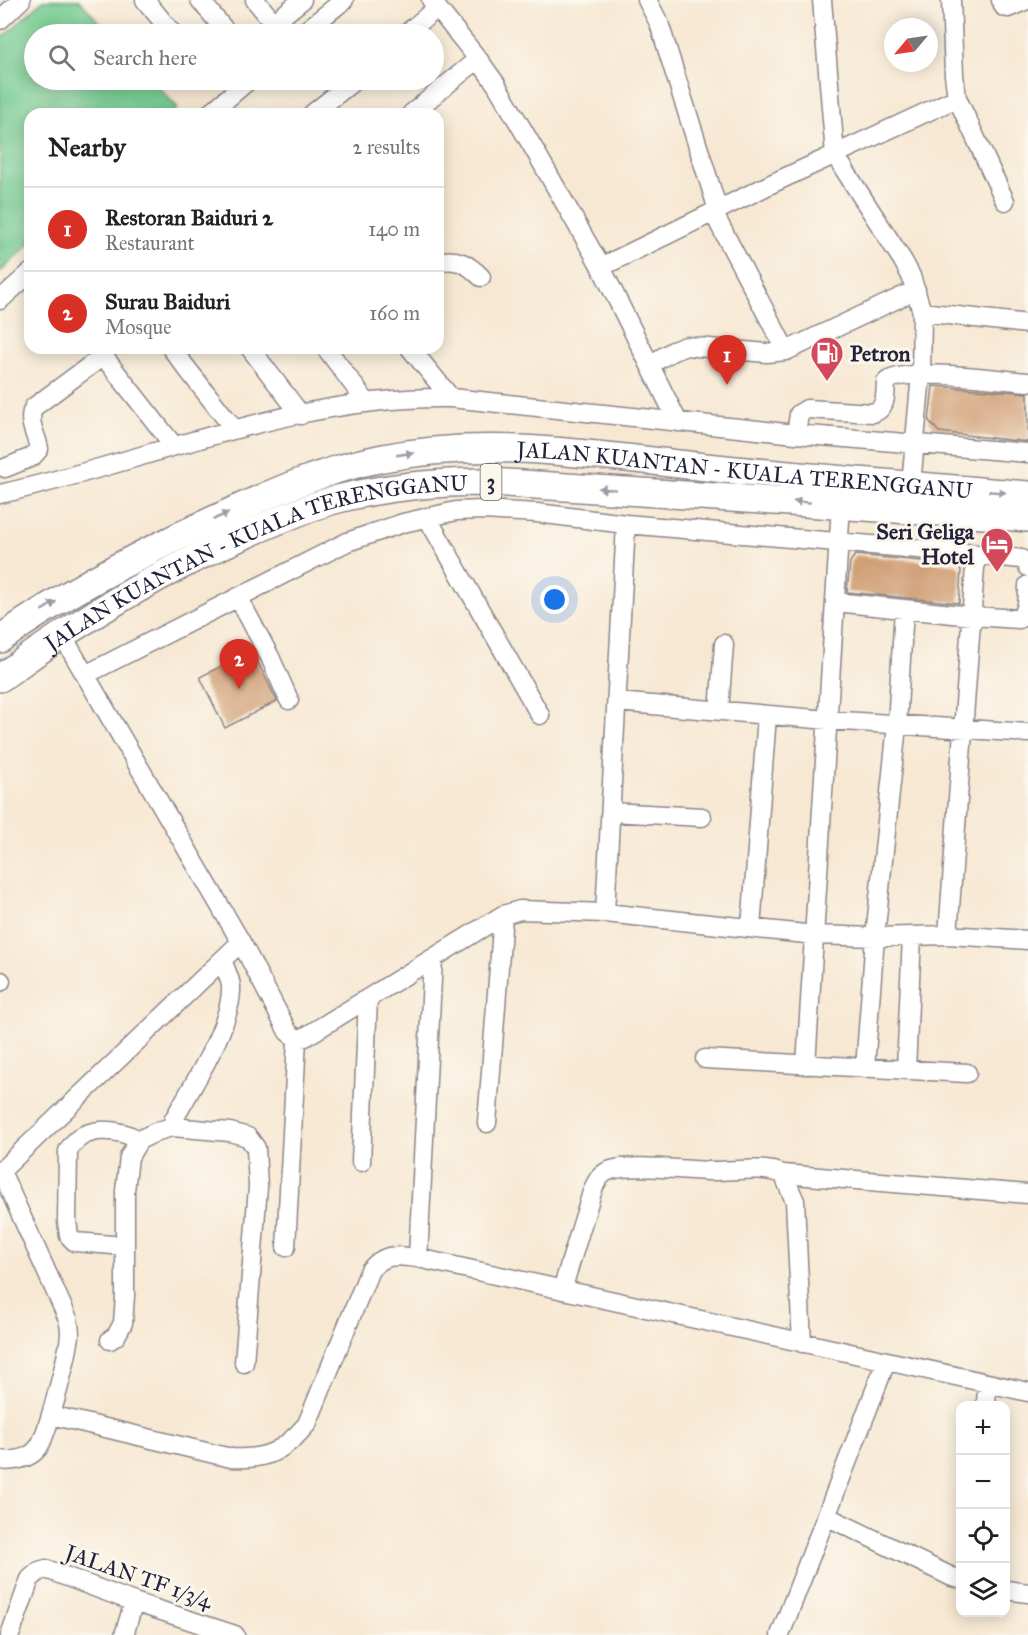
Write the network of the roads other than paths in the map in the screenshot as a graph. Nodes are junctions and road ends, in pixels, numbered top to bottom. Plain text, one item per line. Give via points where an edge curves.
1 (21, 0) edge
2 (145, 0) edge
3 (200, 0) edge
4 (255, 0) edge
5 (302, 0) edge
6 (344, 0) edge
7 (647, 0) edge
8 (822, 0) edge
9 (951, 0) edge
10 (1001, 0) edge
11 (1027, 0) edge
12 (434, 4) edge
13 (0, 20) edge
14 (165, 24) edge
15 (220, 24) edge
16 (268, 24) edge
17 (279, 24) edge
18 (314, 24) edge
19 (415, 24) edge
20 (478, 59) junction
21 (444, 87) edge
22 (238, 90) edge
23 (345, 90) edge
24 (440, 90) edge
25 (957, 98) junction
26 (218, 108) edge
27 (327, 108) edge
28 (418, 108) edge
29 (835, 155) junction
30 (1005, 201) dead end
31 (716, 211) junction
32 (444, 261) edge
33 (601, 267) junction
34 (481, 277) dead end
35 (24, 278) edge
36 (916, 290) junction
37 (0, 300) edge
38 (922, 312) junction
39 (1028, 324) edge
40 (786, 351) junction
41 (98, 354) edge
42 (102, 354) edge
43 (176, 354) edge
44 (255, 354) edge
45 (330, 354) edge
46 (415, 354) edge
47 (651, 364) junction
48 (921, 374) junction
49 (1028, 382) edge
50 (451, 398) junction
51 (367, 403) junction
52 (301, 415) junction
53 (678, 422) junction
54 (234, 429) junction
55 (796, 434) junction
56 (914, 445) junction
57 (174, 446) junction
58 (1028, 453) edge
59 (3, 466) edge
60 (25, 488) junction
61 (0, 494) edge
62 (1028, 495) edge
63 (909, 498) junction
64 (841, 505) junction
65 (427, 517) junction
66 (1028, 518) edge
67 (626, 524) junction
68 (839, 544) junction
69 (976, 555) junction
70 (1028, 565) edge
71 (1028, 585) edge
72 (238, 597) junction
73 (835, 602) junction
74 (904, 609) junction
75 (972, 616) junction
76 (62, 635) junction
77 (0, 639) edge
78 (724, 644) dead end
79 (85, 675) junction
80 (0, 678) edge
81 (289, 700) dead end
82 (616, 702) junction
83 (719, 711) junction
84 (540, 715) dead end
85 (767, 715) junction
86 (828, 720) junction
87 (897, 724) junction
88 (963, 728) junction
89 (1028, 733) edge
90 (611, 812) junction
91 (702, 817) dead end
92 (605, 913) junction
93 (503, 915) junction
94 (751, 928) junction
95 (815, 935) junction
96 (948, 935) junction
97 (912, 936) junction
98 (874, 937) junction
99 (1028, 940) edge
100 (241, 942) junction
101 (433, 959) junction
102 (222, 960) junction
103 (368, 998) junction
104 (297, 1040) junction
105 (705, 1059) dead end
106 (806, 1065) junction
107 (865, 1068) junction
108 (906, 1070) junction
109 (967, 1073) dead end
110 (487, 1124) dead end
111 (171, 1127) junction
112 (139, 1140) junction
113 (361, 1162) dead end
114 (1, 1170) edge
115 (783, 1174) junction
116 (1028, 1194) edge
117 (125, 1246) junction
118 (286, 1247) dead end
119 (418, 1258) junction
120 (562, 1290) junction
121 (110, 1340) dead end
122 (802, 1343) junction
123 (886, 1362) junction
124 (244, 1363) dead end
125 (987, 1384) junction
126 (1028, 1392) edge
127 (986, 1401) edge
128 (51, 1415) junction
129 (0, 1460) edge
130 (826, 1516) junction
131 (956, 1578) edge
132 (1010, 1591) edge
133 (1028, 1593) edge
134 (134, 1602) junction
135 (10, 1635) edge
136 (124, 1635) edge
137 (235, 1635) edge
138 (780, 1635) edge

1 - 13 street
2 - 14 street
3 - 15 street
4 - 16 street
5 - 17 street
6 - 18 street
7 - 31 street via 659,23
8 - 29 street
9 - 25 street
10 - 11 street via 1008,8
12 - 19 street
12 - 20 street
20 - 21 street
20 - 33 street
22 - 26 street
23 - 27 street
24 - 28 street
25 - 29 street
25 - 30 street
29 - 31 street
29 - 36 street via 903,261
31 - 33 street
31 - 40 street
32 - 34 street via 463,262
33 - 47 street
35 - 37 street
36 - 38 street
36 - 40 street
38 - 39 street
38 - 48 street
40 - 47 street via 686,346
41 - 59 street via 34,407 31,420 39,449 32,457
42 - 57 street
43 - 54 street
44 - 52 street
45 - 51 street
46 - 50 street
47 - 53 street
48 - 49 street
48 - 55 street via 888,380 884,403 873,413 801,411
48 - 56 street
50 - 51 street
50 - 53 street
51 - 52 street
52 - 54 street
53 - 55 street
54 - 57 street
55 - 56 street
56 - 58 street
56 - 63 street
57 - 60 street
59 - 60 street
60 - 61 street
63 -> 62 highway, JALAN KUANTAN - KUALA TERENGGANU / 3
63 - 64 highway, JALAN KUANTAN - KUALA TERENGGANU / 3
63 - 66 highway, JALAN KUANTAN - KUALA TERENGGANU / 3
77 -> 63 highway, JALAN KUANTAN - KUALA TERENGGANU / 3 via 69,594 160,544 270,493 384,457 459,448 498,448
64 - 68 street
64 -> 76 highway, JALAN KUANTAN - KUALA TERENGGANU / 3 via 492,482 425,484 361,493 315,505 244,535 114,603
65 - 67 street via 483,510
65 - 72 street via 347,542
65 - 84 street
67 - 68 street
67 - 82 street
68 - 69 street
68 - 73 street
69 - 70 street via 1021,559
69 - 75 street
71 - 75 street via 1027,610 1019,620
72 - 79 street
72 - 81 street
73 - 74 street
73 - 86 street
74 - 75 street
74 - 87 street
75 - 88 street
76 - 79 street
76 - 80 highway, JALAN KUANTAN - KUALA TERENGGANU / 3
78 - 83 street
79 - 100 street
82 - 83 street
82 - 90 street
83 - 85 street
85 - 86 street
85 - 94 street
86 - 87 street
86 - 95 street
87 - 88 street
87 - 98 street
88 - 89 street
88 - 96 street
90 - 91 street
90 - 92 street
92 - 93 street via 520,910
92 - 94 street
93 - 101 street
93 - 110 street
94 - 95 street
95 - 98 street
95 - 106 street
96 - 97 street
96 - 99 street
97 - 98 street
97 - 108 street
98 - 107 street
100 - 102 street
100 - 104 street via 288,1032
101 - 103 street
101 - 119 street
102 - 111 street via 231,984 229,1004 212,1051
102 - 114 street
103 - 104 street
103 - 113 street
104 - 118 street
105 - 106 street
106 - 107 street
107 - 108 street
108 - 109 street
111 - 112 street
111 - 124 street via 230,1132 248,1137 256,1148 258,1187
112 - 117 street via 129,1157
112 - 117 street via 126,1132 93,1131 74,1141 68,1151 69,1236 75,1242
114 - 128 street via 69,1319 70,1334
115 - 116 street
115 - 120 street via 771,1170 609,1170 598,1178 593,1189
115 - 122 street via 795,1202
117 - 121 street via 123,1323
119 - 120 street
119 - 128 street via 385,1257 370,1270 308,1424 281,1449 265,1456 231,1458
120 - 122 street
122 - 123 street
123 - 125 street
123 - 130 street
125 - 126 street
125 - 127 street
128 - 129 street via 38,1448 26,1457
130 - 131 street
130 - 138 street
132 - 133 street
134 - 135 street, JALAN TF 1/3/4 via 46,1569 39,1570 30,1579
134 - 136 street
134 - 137 street, JALAN TF 1/3/4

